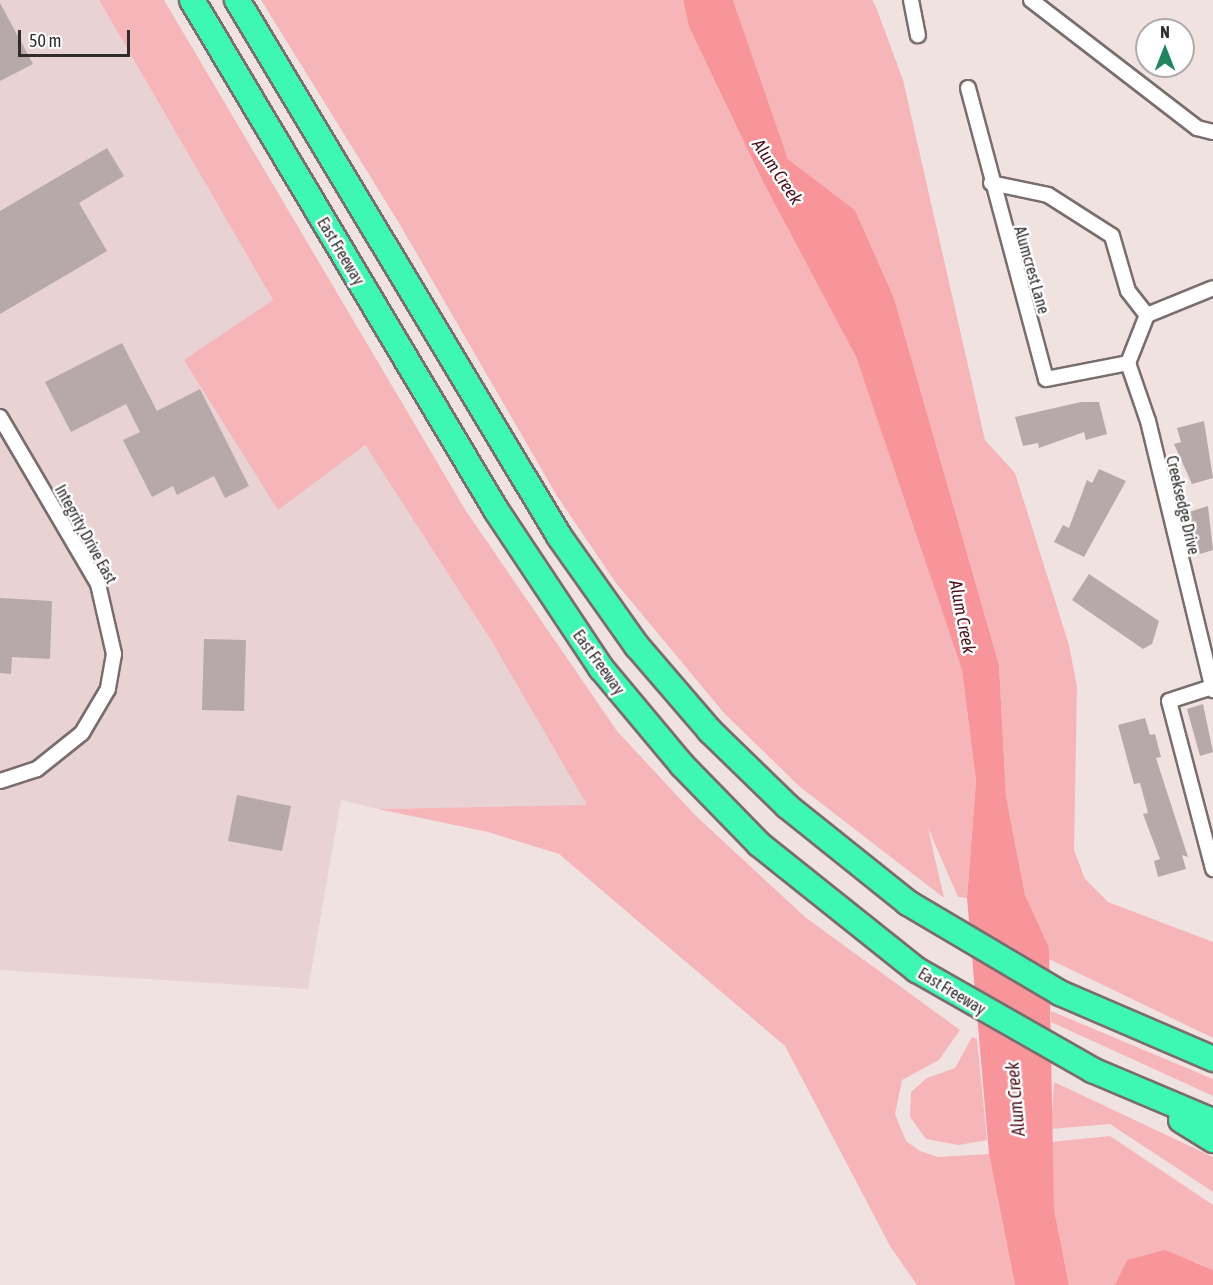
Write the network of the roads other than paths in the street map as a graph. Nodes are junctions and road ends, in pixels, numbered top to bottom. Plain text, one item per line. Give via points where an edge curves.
1 (192, 0) edge
2 (237, 0) edge
3 (911, 0) edge
4 (1031, 0) edge
5 (918, 35) dead end
6 (968, 88) dead end
7 (1213, 132) edge
8 (991, 183) junction
9 (1213, 288) edge
10 (1147, 315) junction
11 (1128, 363) junction
12 (0, 417) edge
13 (1213, 688) edge
14 (0, 781) edge
15 (1213, 869) edge
16 (1213, 1059) edge
17 (1123, 1084) junction
18 (1213, 1121) edge
19 (1213, 1140) edge

1 - 17 highway, East Freeway via 496,510 601,668 759,844 917,970
2 - 16 highway via 497,437 637,646 779,799 908,903 1008,964 1114,1019
3 - 5 street
4 - 7 street via 1197,128
6 - 8 street, Alumcrest Lane
8 - 10 street via 1048,195 1112,236 1128,291
8 - 11 street, Alumcrest Lane via 1046,379
9 - 10 street
10 - 11 street
11 - 13 street, Creeksedge Drive via 1148,421
12 - 14 street, Integrity Drive East via 105,605 114,654 98,711 52,760
13 - 15 street via 1169,701
17 - 18 highway, East Freeway
17 - 19 highway

